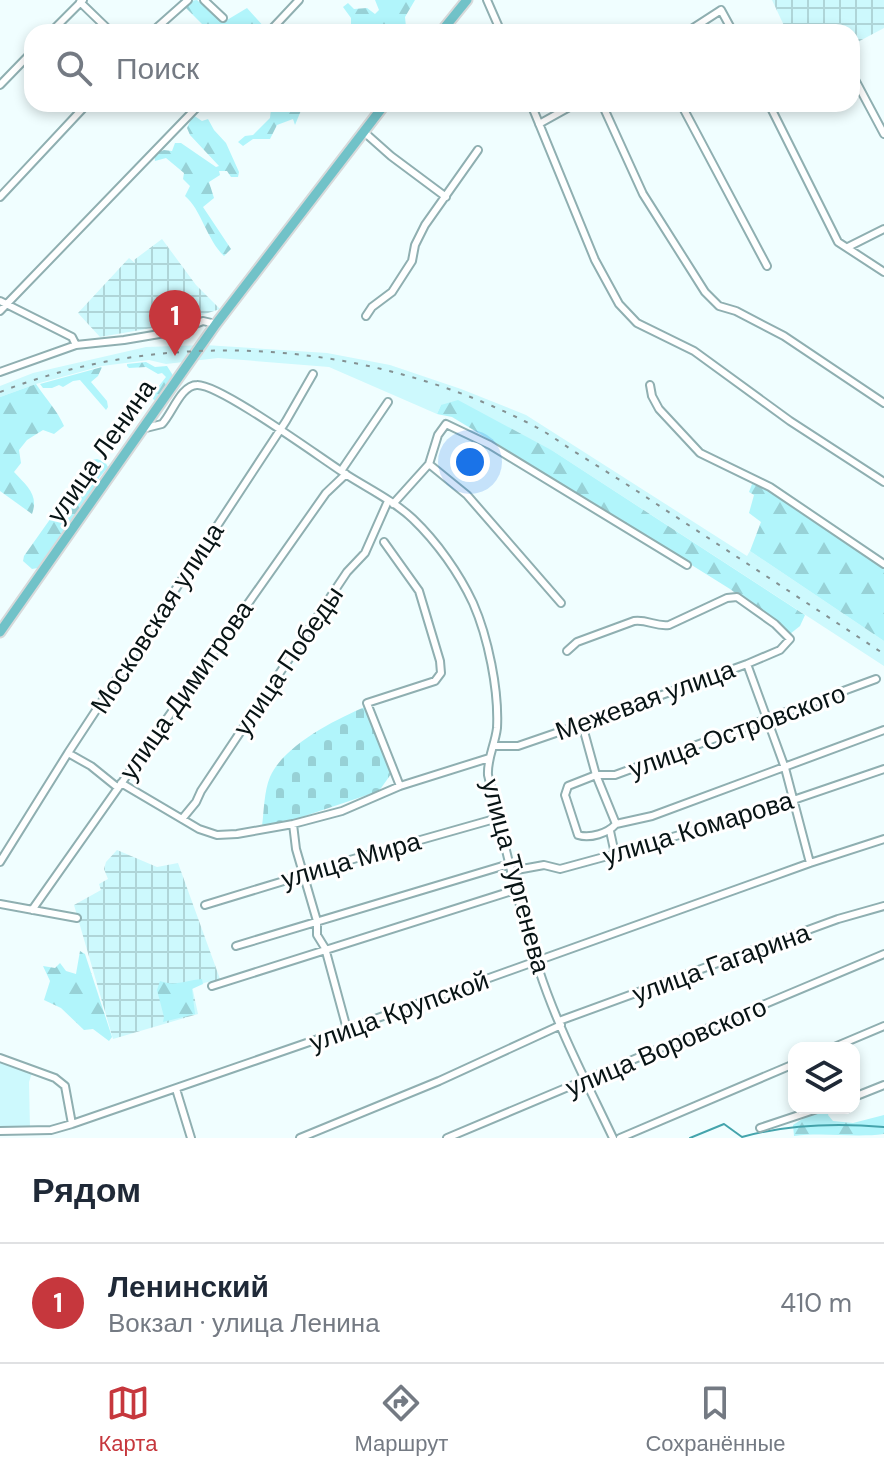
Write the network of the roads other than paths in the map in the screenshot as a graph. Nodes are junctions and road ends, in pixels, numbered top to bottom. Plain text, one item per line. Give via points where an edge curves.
1 (188, 0) edge
2 (204, 0) edge
3 (299, 0) edge
4 (467, 0) edge
5 (487, 0) edge
6 (722, 0) edge
7 (82, 1) edge
8 (721, 10) junction
9 (223, 18) dead end
10 (59, 24) edge
11 (104, 24) edge
12 (161, 24) edge
13 (276, 24) edge
14 (448, 24) edge
15 (498, 24) edge
16 (699, 24) edge
17 (729, 24) edge
18 (24, 60) edge
19 (0, 85) edge
20 (860, 89) edge
21 (80, 112) edge
22 (189, 112) edge
23 (379, 112) edge
24 (534, 112) edge
25 (561, 112) edge
26 (606, 112) edge
27 (685, 112) edge
28 (773, 112) edge
29 (539, 124) junction
30 (364, 132) junction
31 (884, 134) edge
32 (478, 150) dead end
33 (0, 197) edge
34 (446, 197) junction
35 (884, 229) edge
36 (848, 247) junction
37 (767, 266) dead end
38 (884, 272) edge
39 (0, 301) edge
40 (8, 305) junction
41 (0, 311) edge
42 (366, 316) dead end
43 (216, 324) junction
44 (76, 345) junction
45 (0, 372) edge
46 (313, 374) dead end
47 (650, 385) dead end
48 (388, 402) dead end
49 (884, 403) edge
50 (146, 428) junction
51 (279, 428) junction
52 (429, 464) junction
53 (344, 473) junction
54 (884, 482) edge
55 (390, 503) junction
56 (384, 542) dead end
57 (884, 564) edge
58 (687, 565) dead end
59 (561, 603) dead end
60 (0, 632) edge
61 (567, 651) dead end
62 (747, 664) junction
63 (876, 679) dead end
64 (767, 721) junction
65 (582, 724) junction
66 (884, 730) edge
67 (494, 746) junction
68 (68, 753) junction
69 (489, 758) junction
70 (785, 768) junction
71 (884, 769) edge
72 (596, 775) junction
73 (119, 785) junction
74 (400, 786) junction
75 (793, 800) junction
76 (498, 818) junction
77 (182, 819) junction
78 (293, 824) junction
79 (616, 824) junction
80 (610, 831) junction
81 (884, 839) edge
82 (615, 854) junction
83 (0, 862) edge
84 (810, 863) junction
85 (510, 868) junction
86 (304, 873) junction
87 (515, 890) junction
88 (0, 904) edge
89 (205, 905) dead end
90 (884, 906) edge
91 (32, 910) junction
92 (77, 918) dead end
93 (317, 921) junction
94 (236, 946) dead end
95 (325, 948) junction
96 (884, 954) edge
97 (536, 961) junction
98 (212, 986) dead end
99 (560, 1023) junction
100 (884, 1026) edge
101 (347, 1029) junction
102 (846, 1042) edge
103 (0, 1058) edge
104 (788, 1067) edge
105 (586, 1081) junction
106 (884, 1085) edge
107 (176, 1089) junction
108 (860, 1095) edge
109 (802, 1114) edge
110 (72, 1124) junction
111 (760, 1128) dead end
112 (0, 1131) edge
113 (191, 1138) edge
114 (300, 1138) edge
115 (447, 1138) edge
116 (613, 1138) edge
117 (620, 1138) edge

1 - 12 street
2 - 9 street
3 - 13 street
4 - 14 main road
5 - 15 street
6 - 8 street
7 - 10 street
7 - 11 street
8 - 16 street
8 - 17 street
18 - 19 street
20 - 31 street
21 - 33 street
22 - 40 street
23 - 30 main road, улица Ленина
24 - 29 street
25 - 29 street
26 - 49 street via 643,194 705,292 719,306 784,336
27 - 37 street
28 - 36 street via 838,242
29 - 54 street via 595,260 619,304 637,323 694,351
30 - 34 street
30 - 43 main road, улица Ленина
32 - 34 street
34 - 42 street via 425,225 412,261 392,292
35 - 36 street
36 - 38 street
39 - 40 street
40 - 41 street
40 - 44 street via 72,337
43 - 44 street via 203,321 177,331
43 - 50 main road, улица Ленина
44 - 45 street
46 - 51 street, Московская улица
47 - 57 street via 659,409 700,453 770,487
48 - 53 street, улица Димитрова
50 - 51 street, улица Тургенева via 162,424 195,384
50 - 60 main road, улица Ленина
51 - 53 street, улица Тургенева
51 - 68 street, Московская улица
52 - 55 street, улица Победы
52 - 58 street via 446,424
52 - 59 street via 467,495
53 - 55 street, улица Тургенева
53 - 73 street, улица Димитрова
55 - 67 street, улица Тургенева via 428,535 473,603 493,680
55 - 77 street, улица Победы via 365,553 347,572
56 - 74 street via 419,591 441,673 435,681 367,703
61 - 62 street, Межевая улица via 577,642 634,621 669,625 737,597 790,639 780,650
62 - 64 street
62 - 65 street, Межевая улица
63 - 64 street, улица Островского
64 - 70 street
64 - 72 street, улица Островского via 615,775
65 - 67 street, Межевая улица via 518,746
65 - 72 street
66 - 70 street
67 - 69 street, улица Тургенева
68 - 73 street
68 - 83 street, Московская улица
69 - 74 street
69 - 76 street, улица Тургенева
70 - 75 street
70 - 79 street
71 - 75 street, улица Комарова
72 - 79 street
72 - 80 street via 572,784 565,795 578,835
73 - 77 street
73 - 91 street, улица Димитрова
74 - 78 street via 342,811
75 - 82 street, улица Комарова
75 - 84 street
76 - 85 street, улица Тургенева
76 - 86 street, улица Мира
77 - 78 street via 217,835
78 - 86 street
79 - 80 street
80 - 82 street
81 - 84 street, улица Крупской
82 - 85 street, улица Комарова via 560,869
84 - 97 street, улица Крупской
85 - 87 street, улица Тургенева
85 - 93 street, улица Комарова
86 - 89 street, улица Мира
86 - 93 street
87 - 95 street
87 - 97 street, улица Тургенева
88 - 91 street
90 - 99 street, улица Гагарина
91 - 92 street
93 - 94 street, улица Комарова
93 - 95 street
95 - 98 street
95 - 101 street
96 - 105 street, улица Воровского
97 - 99 street, улица Тургенева
97 - 101 street, улица Крупской
99 - 105 street, улица Тургенева
99 - 114 street, улица Гагарина via 439,1081
100 - 102 street
101 - 107 street, улица Крупской
103 - 110 street via 65,1086
104 - 117 street
105 - 115 street, улица Воровского
105 - 116 street, улица Тургенева
106 - 108 street
107 - 110 street, улица Крупской
107 - 113 street
109 - 111 street
110 - 112 street, улица Крупской

